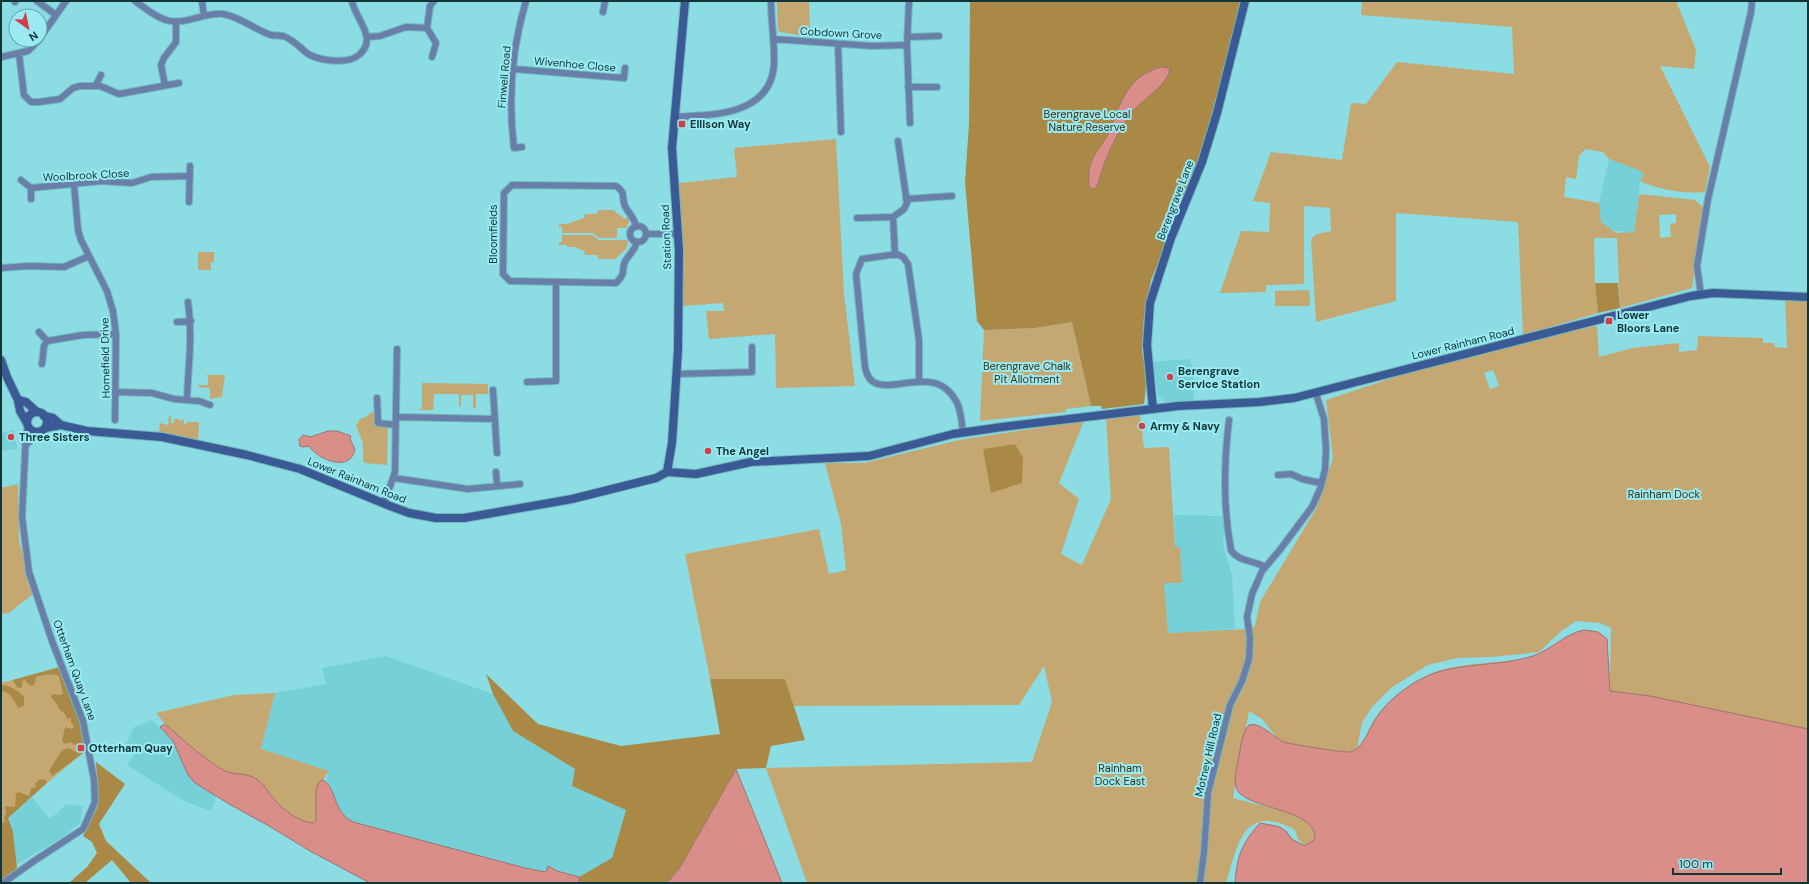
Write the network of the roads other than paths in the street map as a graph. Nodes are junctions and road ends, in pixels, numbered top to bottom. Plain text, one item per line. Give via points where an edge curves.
1 (37, 1) edge
2 (66, 1) edge
3 (135, 1) edge
4 (202, 1) edge
5 (352, 1) edge
6 (434, 1) edge
7 (526, 1) edge
8 (605, 1) edge
9 (685, 1) edge
10 (771, 1) edge
11 (909, 1) edge
12 (1245, 1) edge
13 (1752, 1) edge
14 (603, 12) dead end
15 (56, 15) junction
16 (204, 16) junction
17 (176, 22) junction
18 (48, 26) edge
19 (427, 28) junction
20 (939, 36) dead end
21 (367, 37) junction
22 (908, 37) junction
23 (773, 39) junction
24 (838, 44) junction
25 (907, 45) junction
26 (32, 48) edge
27 (19, 54) junction
28 (1, 57) edge
29 (432, 57) dead end
30 (625, 68) dead end
31 (514, 69) junction
32 (101, 75) dead end
33 (179, 83) dead end
34 (96, 85) junction
35 (165, 85) junction
36 (937, 86) dead end
37 (908, 87) junction
38 (674, 117) junction
39 (910, 123) dead end
40 (841, 132) dead end
41 (898, 141) dead end
42 (522, 147) dead end
43 (190, 166) dead end
44 (190, 176) junction
45 (21, 180) dead end
46 (74, 184) junction
47 (31, 188) junction
48 (952, 196) dead end
49 (31, 199) dead end
50 (906, 199) junction
51 (189, 202) dead end
52 (893, 216) junction
53 (857, 218) dead end
54 (636, 227) junction
55 (646, 234) junction
56 (678, 234) junction
57 (637, 242) junction
58 (895, 255) junction
59 (89, 256) junction
60 (1, 268) edge
61 (556, 282) junction
62 (1700, 295) junction
63 (1808, 297) edge
64 (188, 302) dead end
65 (191, 321) junction
66 (177, 322) dead end
67 (39, 332) dead end
68 (116, 334) junction
69 (46, 341) junction
70 (752, 347) dead end
71 (397, 349) dead end
72 (1, 360) edge
73 (42, 364) dead end
74 (677, 374) junction
75 (919, 380) junction
76 (527, 382) dead end
77 (492, 390) dead end
78 (115, 392) junction
79 (1318, 392) junction
80 (378, 398) dead end
81 (18, 400) junction
82 (187, 400) junction
83 (210, 405) dead end
84 (1153, 409) junction
85 (41, 414) junction
86 (396, 417) junction
87 (494, 419) junction
88 (115, 420) dead end
89 (1229, 420) dead end
90 (28, 425) junction
91 (61, 425) junction
92 (396, 425) junction
93 (42, 430) junction
94 (963, 432) junction
95 (26, 445) junction
96 (497, 453) dead end
97 (496, 472) dead end
98 (667, 472) junction
99 (1278, 474) dead end
100 (394, 478) junction
101 (1321, 483) junction
102 (520, 484) dead end
103 (497, 486) junction
104 (384, 504) junction
105 (1265, 567) junction
106 (3, 883) edge
107 (1200, 883) edge

1 - 15 street
2 - 15 street
3 - 17 street via 162,19
4 - 16 street
5 - 21 street
6 - 19 street via 430,6
7 - 31 street, Finwell Road
8 - 14 street
9 - 38 main road, Station Road
10 - 23 street
11 - 22 street
12 - 84 main road, Berengrave Lane via 1202,162 1164,257 1150,303 1147,345
13 - 62 street via 1708,199 1697,266
15 - 18 street
16 - 17 street
16 - 21 street via 224,14 233,17 270,34 286,37 312,56 333,60 348,60 359,55 364,49
17 - 35 street via 176,42 161,66
19 - 21 street via 406,27 380,36
19 - 29 street via 436,43
20 - 22 street
22 - 25 street
23 - 24 street, Cobdown Grove
23 - 38 street via 774,66 770,80 753,101 734,111
24 - 25 street, Cobdown Grove
24 - 40 street
25 - 37 street
26 - 27 street
27 - 28 street
27 - 34 street via 23,92 31,102 60,99 76,87
30 - 31 street, Wivenhoe Close via 624,78
31 - 42 street, Finwell Road via 511,99 512,133 514,148
32 - 34 street
33 - 35 street
34 - 35 street via 119,94
36 - 37 street
37 - 39 street
38 - 56 main road, Station Road via 672,148
41 - 50 street
43 - 44 street
44 - 46 street, Woolbrook Close via 151,177 132,183 102,181
44 - 51 street
45 - 47 street, Woolbrook Close
46 - 47 street, Woolbrook Close
46 - 59 street, Homefield Drive via 78,230
47 - 49 street, Woolbrook Close
48 - 50 street
50 - 52 street via 904,209
52 - 53 street
52 - 58 street
54 - 55 street, Bloomfields via 643,228
54 - 57 street, Bloomfields via 630,234
54 - 61 street, Bloomfields via 634,217 625,207 624,193 616,186 512,185 507,188 504,193 503,274 510,282
55 - 56 street
55 - 57 street, Bloomfields via 644,240
56 - 74 main road, Station Road
57 - 61 street, Bloomfields via 634,252 625,262 623,277 616,283
58 - 75 street via 903,257 908,264 919,340
58 - 75 street via 862,259 856,274 866,369 871,380 881,385
59 - 60 street via 64,267
59 - 68 street, Homefield Drive via 114,310
61 - 76 street via 556,381
62 - 63 main road, Lower Rainham Road via 1713,293
62 - 79 main road, Lower Rainham Road via 1656,304
64 - 65 street
65 - 66 street
65 - 82 street
67 - 69 street
68 - 69 street via 83,335
68 - 78 street, Homefield Drive
69 - 73 street
70 - 74 street via 752,372
71 - 86 street
72 - 81 main road
74 - 98 main road, Station Road via 672,444
75 - 94 street via 940,386 952,395 959,409
77 - 87 street
78 - 82 street via 152,393 174,400
78 - 88 street, Homefield Drive
79 - 84 main road, Lower Rainham Road via 1260,402
79 - 101 street, Motney Hill Road via 1317,397 1324,419 1326,449 1325,470
80 - 92 street via 378,423
81 - 85 main road via 26,402
81 - 90 main road via 20,411
82 - 83 street
84 - 94 main road, Lower Rainham Road
85 - 90 main road via 30,415
85 - 91 main road, Lower Rainham Road via 53,418
85 - 93 main road via 47,422
86 - 87 street
86 - 92 street
87 - 96 street
89 - 105 street via 1225,482 1231,550 1239,558
90 - 93 main road via 31,431
90 - 95 street, Otterham Quay Lane
91 - 93 main road, Lower Rainham Road
91 - 104 main road, Lower Rainham Road via 87,431 170,439 267,460 312,473
92 - 100 street
93 - 95 street
94 - 98 main road, Lower Rainham Road via 872,455 755,461 696,474
95 - 106 street, Otterham Quay Lane via 22,517 29,572 83,721 94,780 95,802 83,829
97 - 103 street
98 - 104 main road, Lower Rainham Road via 656,478 596,493 463,518 429,517
99 - 101 street via 1291,474 1302,480
100 - 103 street via 462,489
100 - 104 street
101 - 105 street, Motney Hill Road via 1312,506
102 - 103 street
105 - 107 street, Motney Hill Road via 1255,585 1248,607 1249,659 1230,705 1208,793

